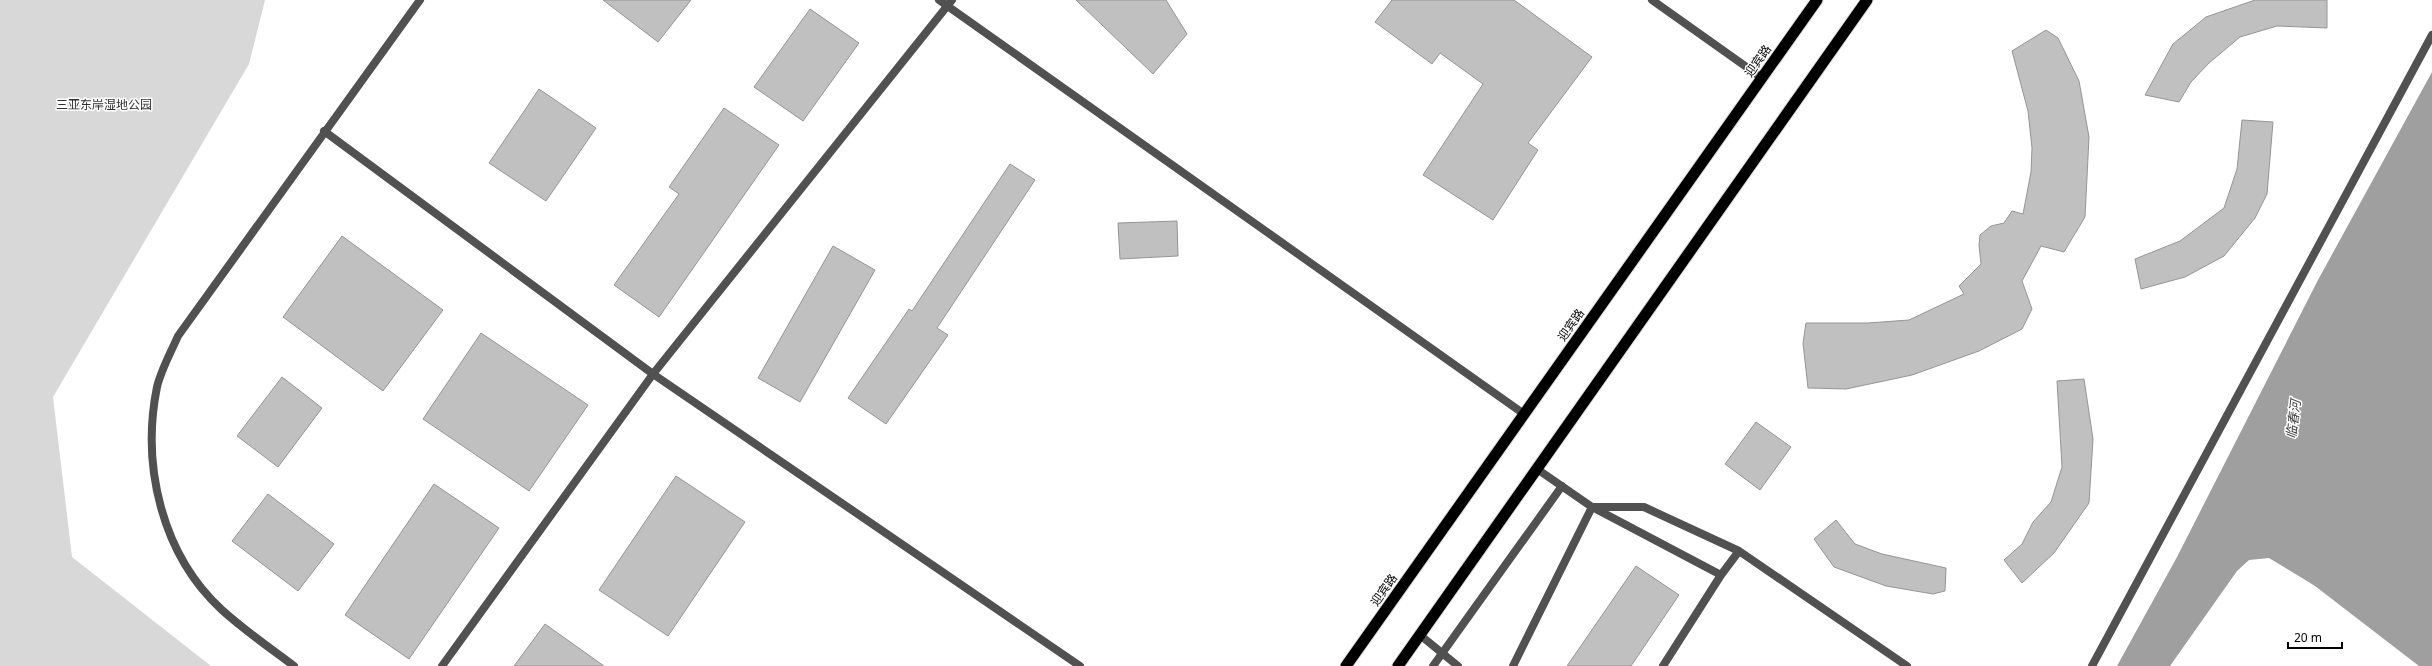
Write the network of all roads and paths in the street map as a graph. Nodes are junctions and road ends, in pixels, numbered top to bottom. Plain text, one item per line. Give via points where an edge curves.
1 (420, 0) edge
2 (939, 0) edge
3 (1652, 0) edge
4 (1817, 0) edge
5 (1867, 0) edge
6 (950, 3) edge
7 (2432, 35) edge
8 (1762, 78) junction
9 (324, 131) junction
10 (653, 374) junction
11 (1524, 414) junction
12 (1538, 469) junction
13 (1562, 486) junction
14 (1592, 507) junction
15 (1739, 551) junction
16 (1721, 575) junction
17 (1420, 635) junction
18 (1443, 652) junction
19 (294, 666) edge
20 (442, 666) edge
21 (1080, 666) edge
22 (1346, 666) edge
23 (1398, 666) edge
24 (1433, 666) edge
25 (1458, 666) edge
26 (1513, 666) edge
27 (1663, 666) edge
28 (1907, 666) edge
29 (2092, 666) edge

1 - 9 street
2 - 6 street
3 - 8 street
4 - 8 highway, 迎宾路
5 - 12 highway
6 - 10 street
6 - 11 street
7 - 29 street
8 - 11 highway, 迎宾路
9 - 10 street
9 - 19 street via 178,336 158,386 152,444 159,508 182,563 221,610
10 - 20 street
10 - 21 street
11 - 22 highway, 迎宾路
12 - 13 street
12 - 17 highway
13 - 14 street
13 - 18 street
14 - 15 street via 1644,507
14 - 16 street
14 - 26 street
15 - 16 street
15 - 28 street
16 - 27 street
17 - 18 street
17 - 23 highway
18 - 24 street
18 - 25 street

